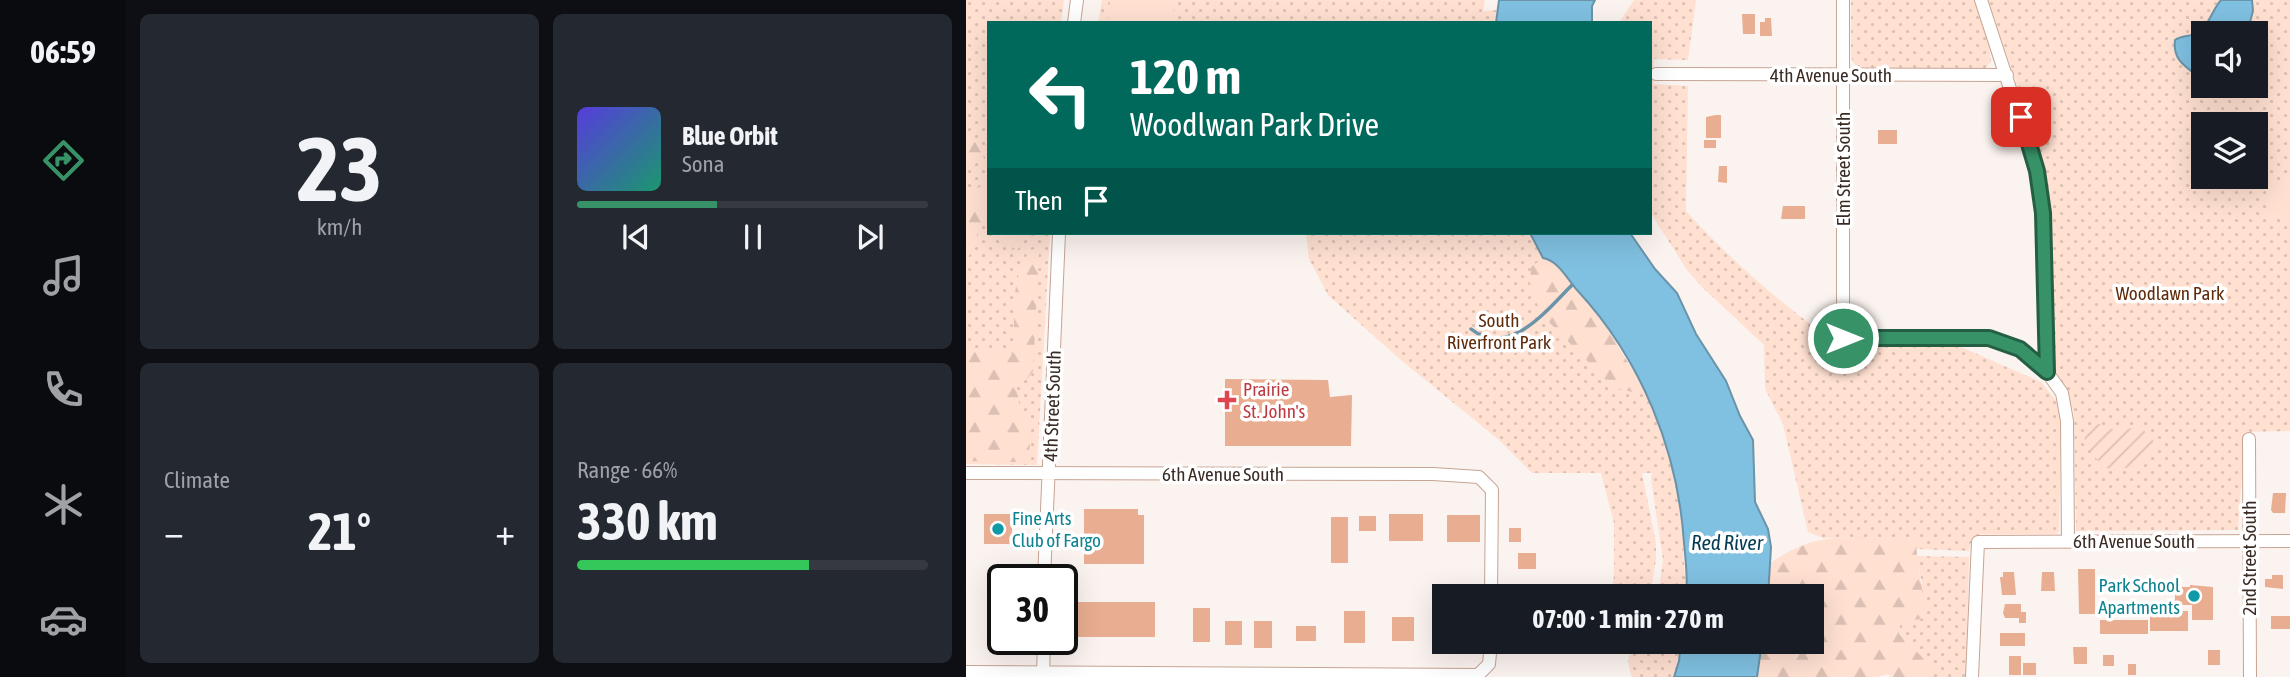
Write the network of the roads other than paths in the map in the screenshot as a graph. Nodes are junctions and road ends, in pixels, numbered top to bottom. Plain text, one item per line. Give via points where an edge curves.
1 (1077, 0) edge
2 (1843, 0) edge
3 (1981, 0) edge
4 (1074, 21) edge
5 (1656, 74) dead end
6 (1842, 75) junction
7 (2007, 75) junction
8 (1059, 235) edge
9 (2047, 372) junction
10 (2249, 439) dead end
11 (966, 473) edge
12 (1049, 474) junction
13 (2068, 541) junction
14 (2249, 541) junction
15 (2290, 541) edge
16 (1045, 564) edge
17 (1491, 584) edge
18 (1490, 654) edge
19 (1044, 655) edge
20 (966, 672) edge
21 (1043, 675) edge
22 (1972, 677) edge
23 (2249, 677) edge

1 - 4 street
2 - 6 street, Elm Street South
3 - 7 street
5 - 6 street, 4th Avenue South
6 - 7 street, 4th Avenue South
6 - 9 street, Elm Street South via 1843,338 1989,338 2020,349
7 - 9 street via 2037,171 2043,213
8 - 12 street, 4th Street South
9 - 13 street via 2062,393 2067,421
10 - 14 street, 2nd Street South
11 - 12 street, 6th Avenue South
12 - 16 street, 4th Street South
12 - 17 street, 6th Avenue South via 1479,477 1492,490
13 - 14 street, 6th Avenue South
13 - 22 street, 6th Avenue South via 1978,542
14 - 15 street, 6th Avenue South
14 - 23 street, 2nd Street South
18 - 21 street via 1489,664 1478,675
19 - 21 street
20 - 21 street

